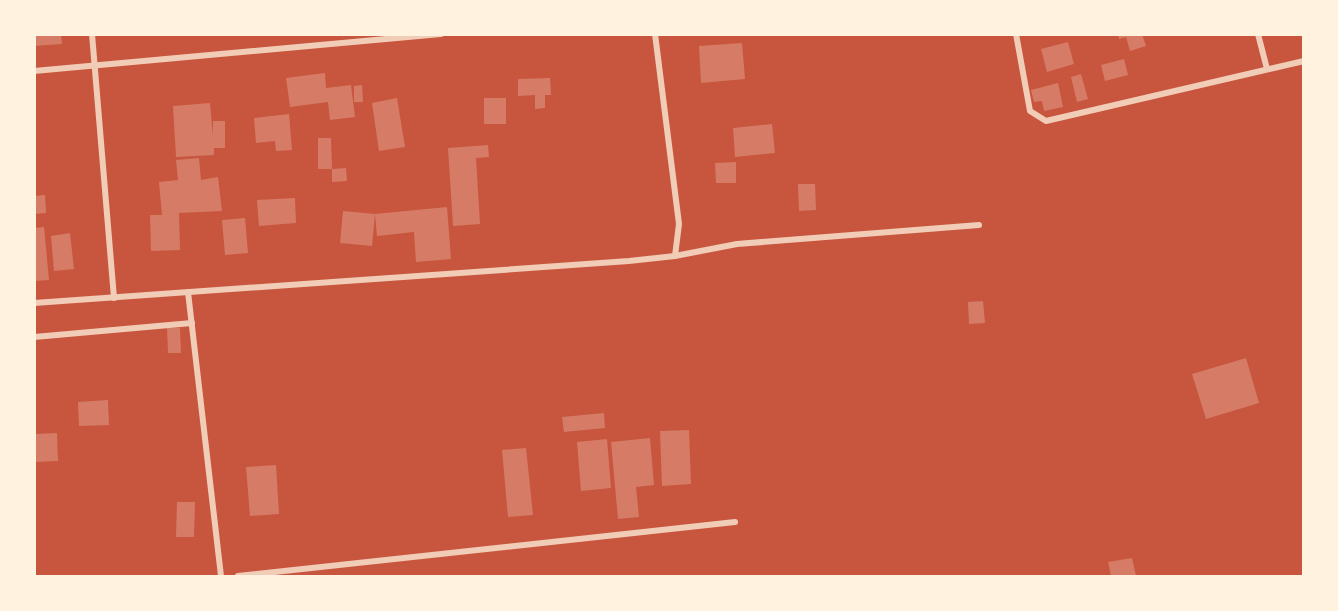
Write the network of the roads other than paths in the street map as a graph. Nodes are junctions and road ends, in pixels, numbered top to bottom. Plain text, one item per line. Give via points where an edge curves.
1 (92, 34) edge
2 (441, 34) edge
3 (655, 34) edge
4 (1016, 34) edge
5 (1258, 34) edge
6 (1304, 61) edge
7 (94, 65) junction
8 (1267, 69) junction
9 (34, 71) edge
10 (980, 225) dead end
11 (675, 256) junction
12 (188, 292) junction
13 (114, 298) junction
14 (34, 303) edge
15 (192, 323) junction
16 (34, 337) edge
17 (735, 522) dead end
18 (221, 576) edge
19 (238, 576) edge

1 - 7 street
2 - 7 street
3 - 11 street via 679,224
4 - 8 street via 1030,111 1046,121
5 - 8 street
6 - 8 street
7 - 9 street
7 - 13 street
10 - 11 street via 737,244
11 - 12 street
12 - 13 street
12 - 15 street
13 - 14 street
15 - 16 street
15 - 18 street
17 - 19 street

